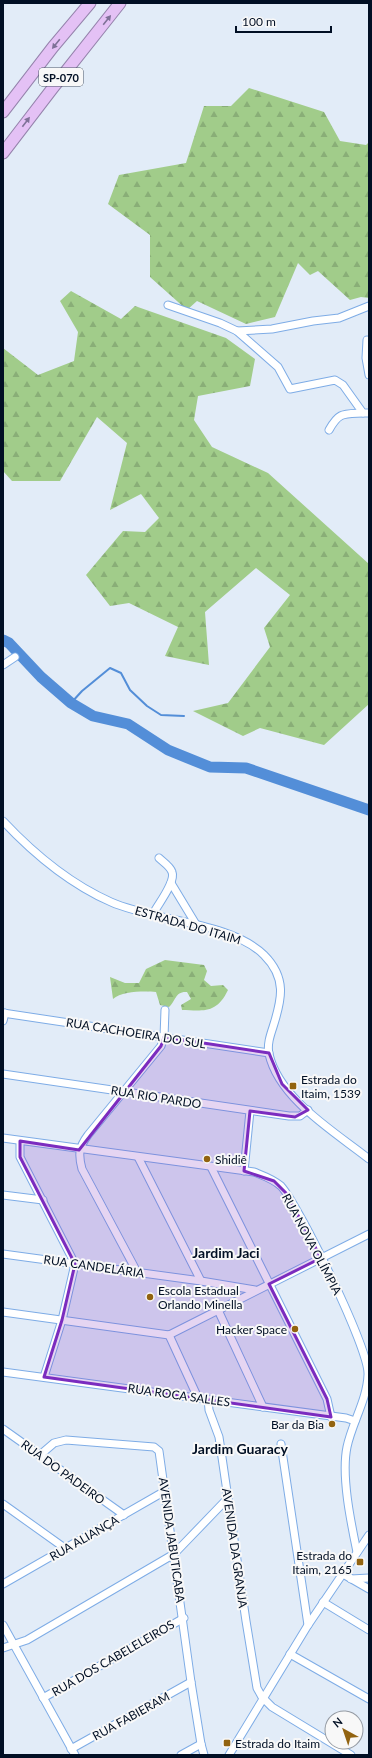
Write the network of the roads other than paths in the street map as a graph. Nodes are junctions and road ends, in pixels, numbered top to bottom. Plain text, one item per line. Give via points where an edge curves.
1 (90, 3) edge
2 (120, 3) edge
3 (3, 112) edge
4 (3, 153) edge
5 (168, 305) dead end
6 (369, 306) edge
7 (237, 331) junction
8 (367, 340) dead end
9 (369, 375) edge
10 (366, 413) edge
11 (329, 430) dead end
12 (15, 657) dead end
13 (3, 665) edge
14 (3, 821) edge
15 (158, 858) dead end
16 (171, 883) junction
17 (153, 914) junction
18 (197, 926) junction
19 (165, 1010) dead end
20 (4, 1013) edge
21 (3, 1021) edge
22 (164, 1037) junction
23 (269, 1053) junction
24 (3, 1074) edge
25 (125, 1092) junction
26 (308, 1110) junction
27 (250, 1111) junction
28 (3, 1138) edge
29 (20, 1141) junction
30 (79, 1150) junction
31 (138, 1156) junction
32 (369, 1159) edge
33 (211, 1167) junction
34 (244, 1171) junction
35 (3, 1195) edge
36 (42, 1200) junction
37 (369, 1234) edge
38 (3, 1254) edge
39 (321, 1258) junction
40 (75, 1264) junction
41 (137, 1272) junction
42 (201, 1281) junction
43 (269, 1284) junction
44 (255, 1290) junction
45 (218, 1310) junction
46 (3, 1312) edge
47 (62, 1320) junction
48 (169, 1335) junction
49 (3, 1372) edge
50 (369, 1375) edge
51 (44, 1377) junction
52 (198, 1398) junction
53 (208, 1399) junction
54 (263, 1407) junction
55 (331, 1417) junction
56 (355, 1421) junction
57 (3, 1429) edge
58 (281, 1444) dead end
59 (40, 1455) junction
60 (165, 1492) junction
61 (227, 1499) junction
62 (3, 1504) edge
63 (124, 1515) junction
64 (369, 1535) edge
65 (66, 1549) junction
66 (357, 1552) junction
67 (174, 1554) junction
68 (343, 1574) junction
69 (369, 1578) edge
70 (351, 1579) junction
71 (3, 1584) edge
72 (369, 1589) edge
73 (323, 1602) junction
74 (184, 1618) junction
75 (3, 1625) edge
76 (308, 1625) junction
77 (369, 1630) edge
78 (13, 1645) junction
79 (3, 1648) edge
80 (290, 1654) junction
81 (191, 1682) junction
82 (262, 1697) junction
83 (43, 1698) junction
84 (369, 1699) edge
85 (201, 1744) junction
86 (73, 1752) edge
87 (231, 1754) edge
88 (181, 1755) edge
89 (204, 1755) edge
90 (351, 1755) edge

1 -> 3 highway, SP-070
4 -> 2 highway, SP-070
5 - 7 street
6 - 7 street via 339,318 272,329
7 - 10 street via 278,367 290,389 335,380 343,385
8 - 9 street via 366,358
10 - 11 street via 340,415
12 - 13 street
14 - 17 street, ESTRADA DO ITAIM via 46,863 84,888 111,902
15 - 16 street via 172,872
16 - 17 street
16 - 18 street
17 - 18 street, ESTRADA DO ITAIM
18 - 23 street, ESTRADA DO ITAIM via 242,940 258,950 275,968 282,993 269,1038
19 - 22 street
20 - 21 street
20 - 22 street, RUA CACHOEIRA DO SUL
22 - 23 street, RUA CACHOEIRA DO SUL
22 - 25 street via 161,1046
23 - 26 street, ESTRADA DO ITAIM via 282,1084
24 - 25 street, RUA RIO PARDO
25 - 27 street, RUA RIO PARDO
25 - 30 street via 88,1135
26 - 27 street, RUA RIO PARDO via 300,1116
26 - 32 street, ESTRADA DO ITAIM
27 - 34 street
28 - 29 street, RUA NOVA OLÍMPIA
29 - 30 street, RUA NOVA OLÍMPIA
29 - 36 street via 20,1157
30 - 31 street, RUA NOVA OLÍMPIA
30 - 41 street via 82,1169
31 - 33 street, RUA NOVA OLÍMPIA
31 - 42 street
33 - 34 street, RUA NOVA OLÍMPIA
33 - 43 street
34 - 39 street, RUA NOVA OLÍMPIA via 266,1177 281,1186
35 - 36 street
36 - 40 street
37 - 39 street
38 - 40 street, RUA CANDELÁRIA
39 - 43 street
39 - 50 street, RUA NOVA OLÍMPIA via 356,1330
40 - 41 street, RUA CANDELÁRIA
40 - 47 street
41 - 42 street, RUA CANDELÁRIA
42 - 44 street, RUA CANDELÁRIA
43 - 44 street
43 - 55 street via 327,1399
44 - 45 street
45 - 48 street
45 - 54 street
46 - 47 street
47 - 48 street
47 - 51 street
48 - 52 street
49 - 51 street, RUA ROCA SALLES
50 - 56 street, RUA NOVA OLÍMPIA
51 - 52 street, RUA ROCA SALLES
52 - 53 street, RUA ROCA SALLES
53 - 54 street, RUA ROCA SALLES
53 - 61 street, AVENIDA DA GRANJA via 209,1410 219,1437
54 - 55 street, RUA ROCA SALLES
55 - 56 street, RUA ROCA SALLES
56 - 66 street, RUA NOVA OLÍMPIA via 349,1436 345,1462
57 - 59 street, RUA DO PADEIRO
58 - 76 street
59 - 60 street, AVENIDA JABUTICABA via 54,1443 66,1440 156,1447 160,1452
59 - 63 street, RUA DO PADEIRO
60 - 63 street, RUA ALIANÇA
60 - 67 street, AVENIDA JABUTICABA
61 - 67 street
61 - 82 street, AVENIDA DA GRANJA via 257,1688
62 - 65 street
63 - 65 street, RUA ALIANÇA
64 - 66 street
65 - 71 street, RUA ALIANÇA
66 - 68 street
67 - 74 street, AVENIDA JABUTICABA
67 - 78 street via 27,1640
68 - 70 street
68 - 73 street
69 - 70 street
70 - 72 street
73 - 76 street
73 - 77 street
74 - 81 street, AVENIDA JABUTICABA
74 - 83 street, RUA DOS CABELELEIROS
75 - 78 street
76 - 80 street
78 - 79 street
78 - 83 street
80 - 82 street
80 - 84 street
81 - 85 street, AVENIDA JABUTICABA
81 - 86 street, RUA FABIERAM
82 - 87 street
82 - 90 street via 272,1707
83 - 86 street
85 - 88 street
85 - 89 street, AVENIDA JABUTICABA

